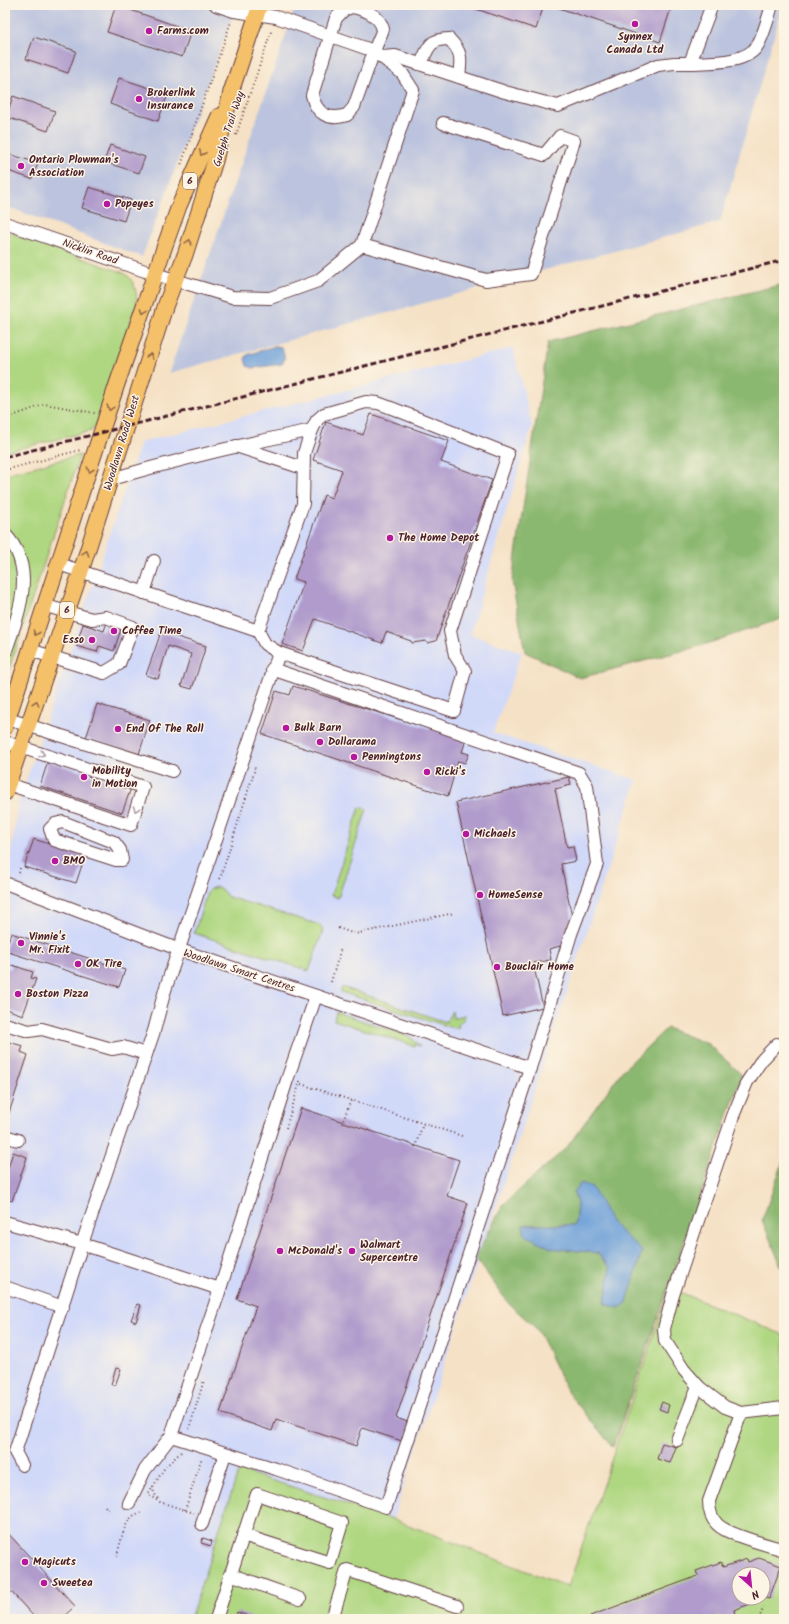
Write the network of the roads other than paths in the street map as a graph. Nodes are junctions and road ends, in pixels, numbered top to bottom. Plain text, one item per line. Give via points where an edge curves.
1 (216, 5) edge
2 (712, 5) edge
3 (772, 5) edge
4 (258, 10) edge
5 (330, 34) junction
6 (378, 54) junction
7 (690, 63) junction
8 (421, 64) junction
9 (459, 77) junction
10 (231, 92) junction
11 (443, 123) dead end
12 (5, 223) edge
13 (362, 245) junction
14 (156, 274) junction
15 (176, 279) junction
16 (312, 430) junction
17 (235, 446) junction
18 (302, 468) junction
19 (111, 480) junction
20 (5, 534) edge
21 (154, 561) dead end
22 (59, 564) junction
23 (81, 571) junction
24 (144, 593) junction
25 (46, 606) junction
26 (67, 612) junction
27 (258, 631) junction
28 (30, 650) junction
29 (5, 653) edge
30 (279, 653) junction
31 (52, 657) junction
32 (272, 669) junction
33 (6, 723) edge
34 (28, 726) junction
35 (5, 742) edge
36 (21, 747) junction
37 (172, 771) dead end
38 (6, 786) edge
39 (122, 860) joint
40 (5, 883) edge
41 (180, 950) junction
42 (316, 996) junction
43 (5, 1024) edge
44 (777, 1044) dead end
45 (146, 1054) junction
46 (530, 1068) junction
47 (5, 1136) edge
48 (18, 1140) dead end
49 (5, 1222) edge
50 (82, 1244) junction
51 (5, 1287) edge
52 (220, 1289) junction
53 (63, 1306) junction
54 (698, 1386) junction
55 (784, 1408) edge
56 (741, 1413) junction
57 (171, 1436) junction
58 (677, 1440) dead end
59 (225, 1454) junction
60 (22, 1466) dead end
61 (129, 1503) dead end
62 (204, 1520) road end
63 (243, 1535) junction
64 (784, 1550) edge
65 (330, 1563) junction
66 (347, 1570) junction
67 (230, 1574) junction
68 (300, 1599) dead end
69 (457, 1606) dead end
70 (216, 1619) edge
71 (332, 1619) edge

1 - 4 street via 234,11
2 - 7 street
3 - 7 street via 757,46 749,54 733,60
4 - 5 street
4 - 10 main road, Woodlawn Road West / 6
5 - 6 street
5 - 6 street via 336,18 344,10 352,7 361,9 381,21 383,29
5 - 6 street via 312,95 314,104 331,118 347,115 354,107
6 - 8 street
6 - 13 street via 402,73 413,90
7 - 9 street via 658,65 558,106
8 - 9 street
8 - 9 street via 433,41 449,39 457,47 461,57
10 -> 14 main road, Woodlawn Road West / 6 via 179,206
15 -> 10 main road, Woodlawn Road West / 6 via 215,161
11 - 13 street via 544,155 560,136 574,141 531,274 486,280
12 - 14 street, Nicklin Road
13 - 15 street, Nicklin Road via 318,281 270,298 232,297
14 - 15 street, Nicklin Road
14 -> 22 main road, Woodlawn Road West / 6 via 117,384
19 -> 15 main road, Woodlawn Road West / 6
16 - 17 street
16 - 18 street
16 - 30 street via 324,414 366,402 378,403 508,454 450,631 455,655 465,671 454,711
17 - 18 street
17 - 19 street
18 - 27 street via 303,504
23 -> 19 main road, Woodlawn Road West / 6
20 - 29 street via 18,551 24,588
21 - 24 street
22 - 23 street
22 - 25 main road, Woodlawn Road West / 6
23 - 24 street
23 - 26 main road, Woodlawn Road West / 6
24 - 27 street
25 - 26 street
25 -> 28 main road, Woodlawn Road West / 6
26 - 31 main road, Woodlawn Road West / 6
26 - 31 street via 92,619 106,617 133,627 119,664 104,673
27 - 30 street via 264,644
28 - 31 street
28 - 33 main road, Woodlawn Road West / 6
30 - 32 street
34 -> 31 main road, Woodlawn Road West / 6
32 - 41 street
32 - 46 street via 579,773 587,786 597,864 571,934
33 - 34 street
34 - 36 main road, Woodlawn Road West / 6
34 - 37 street
35 - 36 street
36 - 38 main road, Woodlawn Road West / 6
36 -> 38 street via 144,787 131,825
39 - 39 street via 54,840 50,829 55,824 63,822 108,839 120,850
40 - 41 street
41 - 42 street, Woodlawn Smart Centres
41 - 45 street, Woodlawn Smart Centres
42 - 46 street, Woodlawn Smart Centres
42 - 52 street
43 - 45 street via 30,1031 42,1029 112,1049 123,1047
44 - 54 street via 761,1061 747,1082 733,1116 664,1329 672,1353
45 - 50 street, Woodlawn Smart Centres
46 - 59 street via 386,1507
47 - 48 street
49 - 50 street
50 - 52 street
50 - 53 street, Woodlawn Smart Centres
51 - 53 street
52 - 57 street
53 - 60 street, Woodlawn Smart Centres via 15,1452
54 - 56 street via 725,1407
54 - 58 street
55 - 56 street
56 - 64 street via 709,1507 714,1519 727,1531
57 - 59 street
57 - 61 street via 145,1470
59 - 62 street
63 - 65 street
63 - 65 street via 257,1494 342,1523
63 - 67 street
65 - 66 street
66 - 69 street
66 - 71 street
67 - 68 street
67 - 70 street

